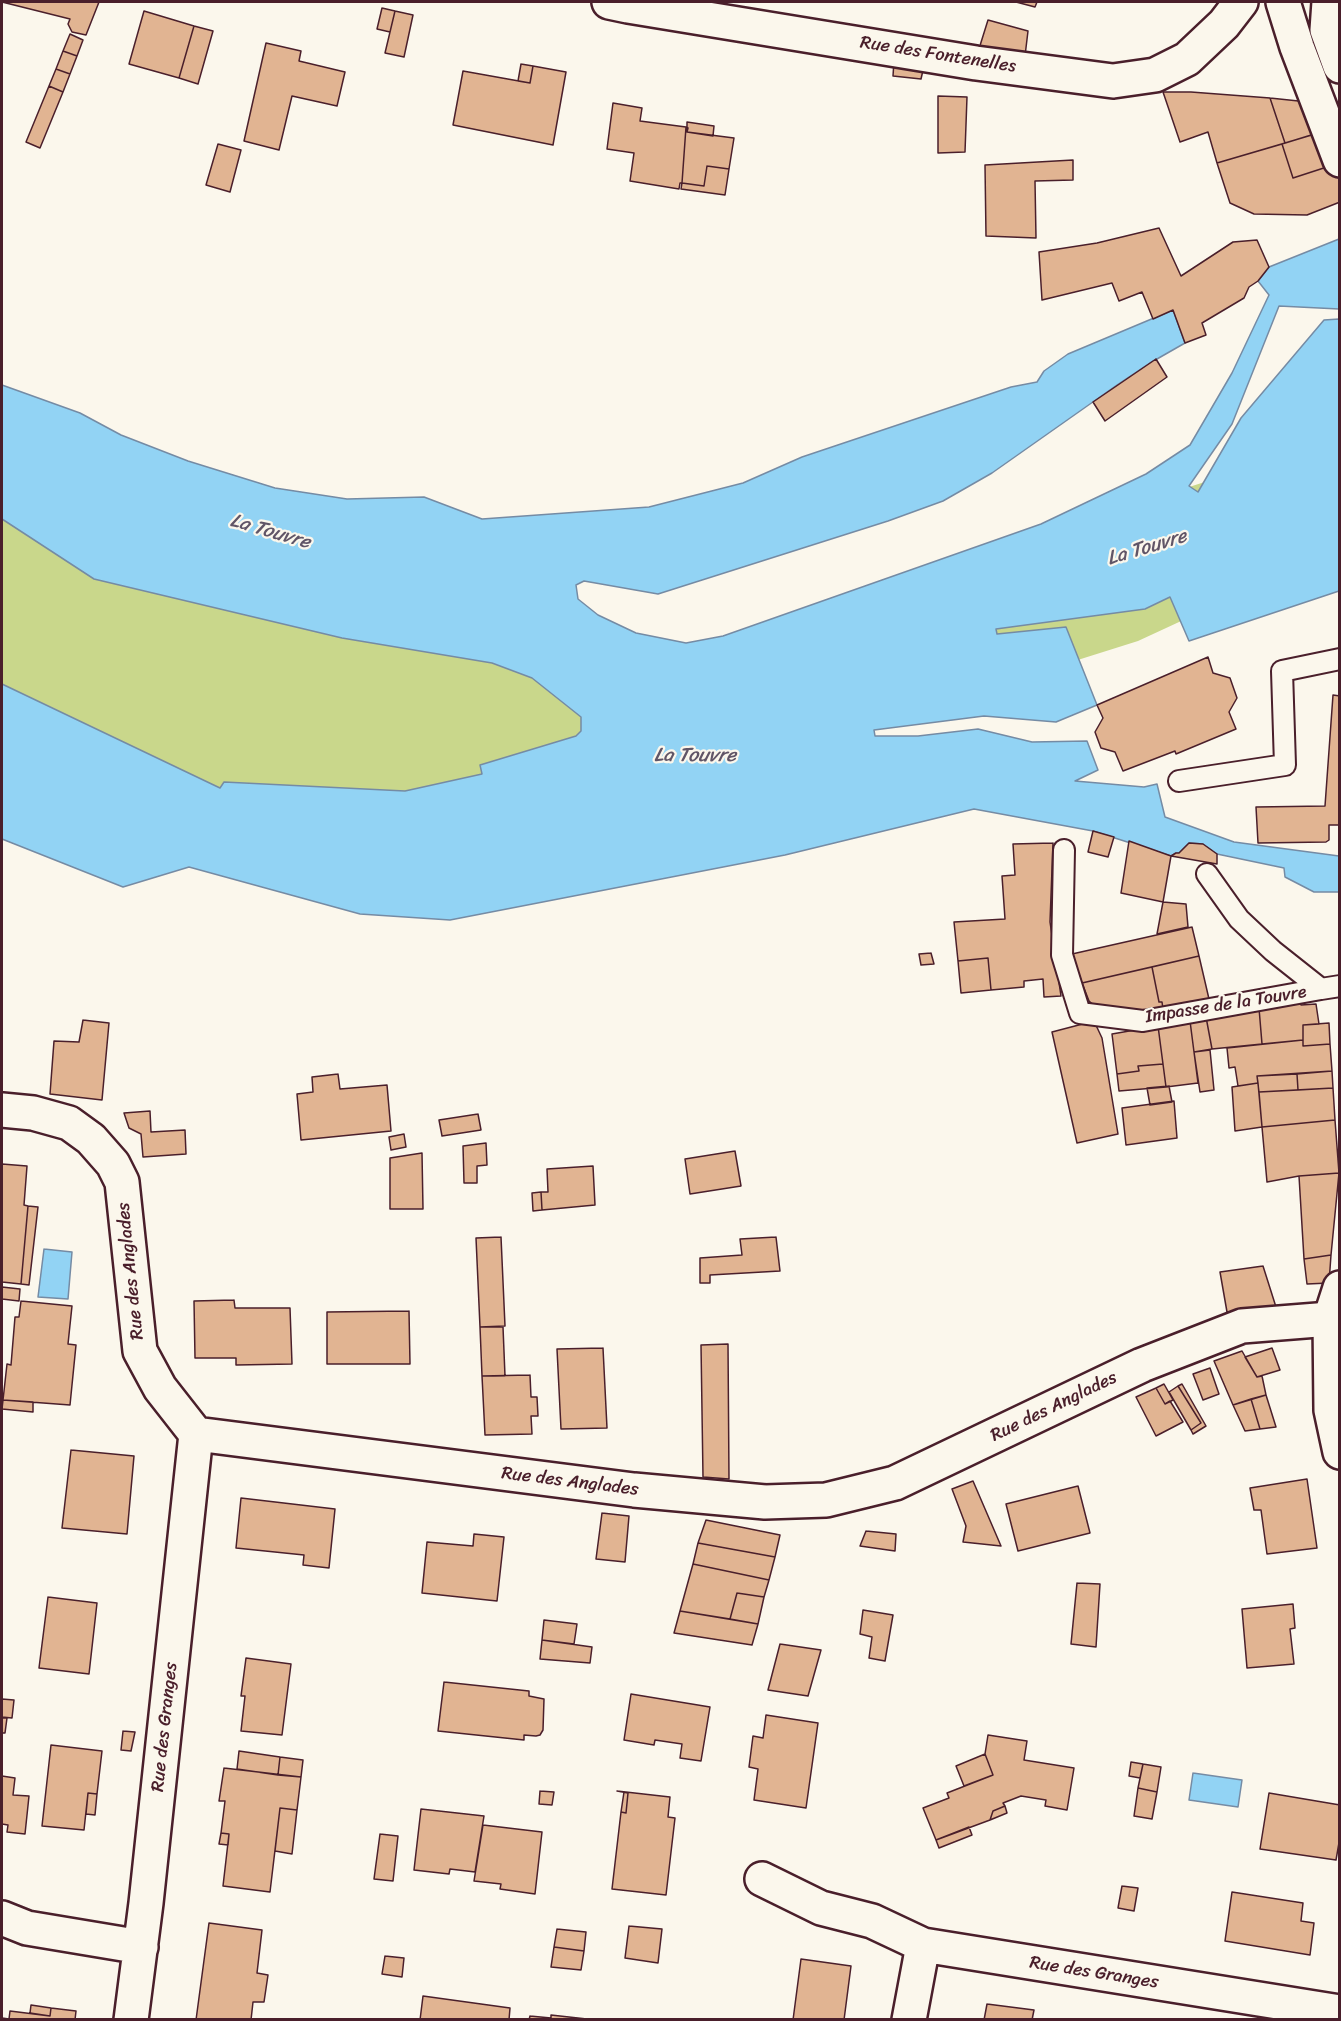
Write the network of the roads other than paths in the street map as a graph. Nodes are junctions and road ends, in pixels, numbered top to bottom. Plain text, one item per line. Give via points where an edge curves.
1 (609, 2) edge
2 (1241, 2) edge
3 (1283, 2) edge
4 (1329, 2) edge
5 (1340, 66) edge
6 (1340, 160) edge
7 (1340, 659) edge
8 (1179, 781) dead end
9 (1064, 850) dead end
10 (1208, 874) dead end
11 (1330, 988) edge
12 (2, 1110) edge
13 (1335, 1304) edge
14 (196, 1434) junction
15 (1340, 1452) edge
16 (762, 1879) dead end
17 (2, 1918) edge
18 (923, 1945) junction
19 (141, 1947) junction
20 (1340, 2012) edge
21 (131, 2019) edge
22 (909, 2019) edge

1 - 2 street, Rue des Fontenelles via 1113,81 1155,75 1186,59 1224,24
3 - 6 street
4 - 5 street via 1327,30
7 - 8 lane via 1282,671 1285,765
9 - 11 lane, Impasse de la Touvre via 1062,955 1080,1013 1143,1021
10 - 11 lane via 1239,920 1273,951
12 - 14 street, Rue des Anglades via 69,1123 91,1139 113,1164 122,1182 140,1351 160,1388
13 - 14 street, Rue des Anglades via 1242,1326 1142,1365 895,1483 826,1500 765,1502 633,1490
13 - 15 street via 1331,1410
14 - 19 street, Rue des Granges
16 - 18 street, Rue des Granges via 821,1908 872,1920
17 - 19 street via 27,1928
18 - 20 street, Rue des Granges
18 - 22 street
19 - 21 street, Rue des Granges

